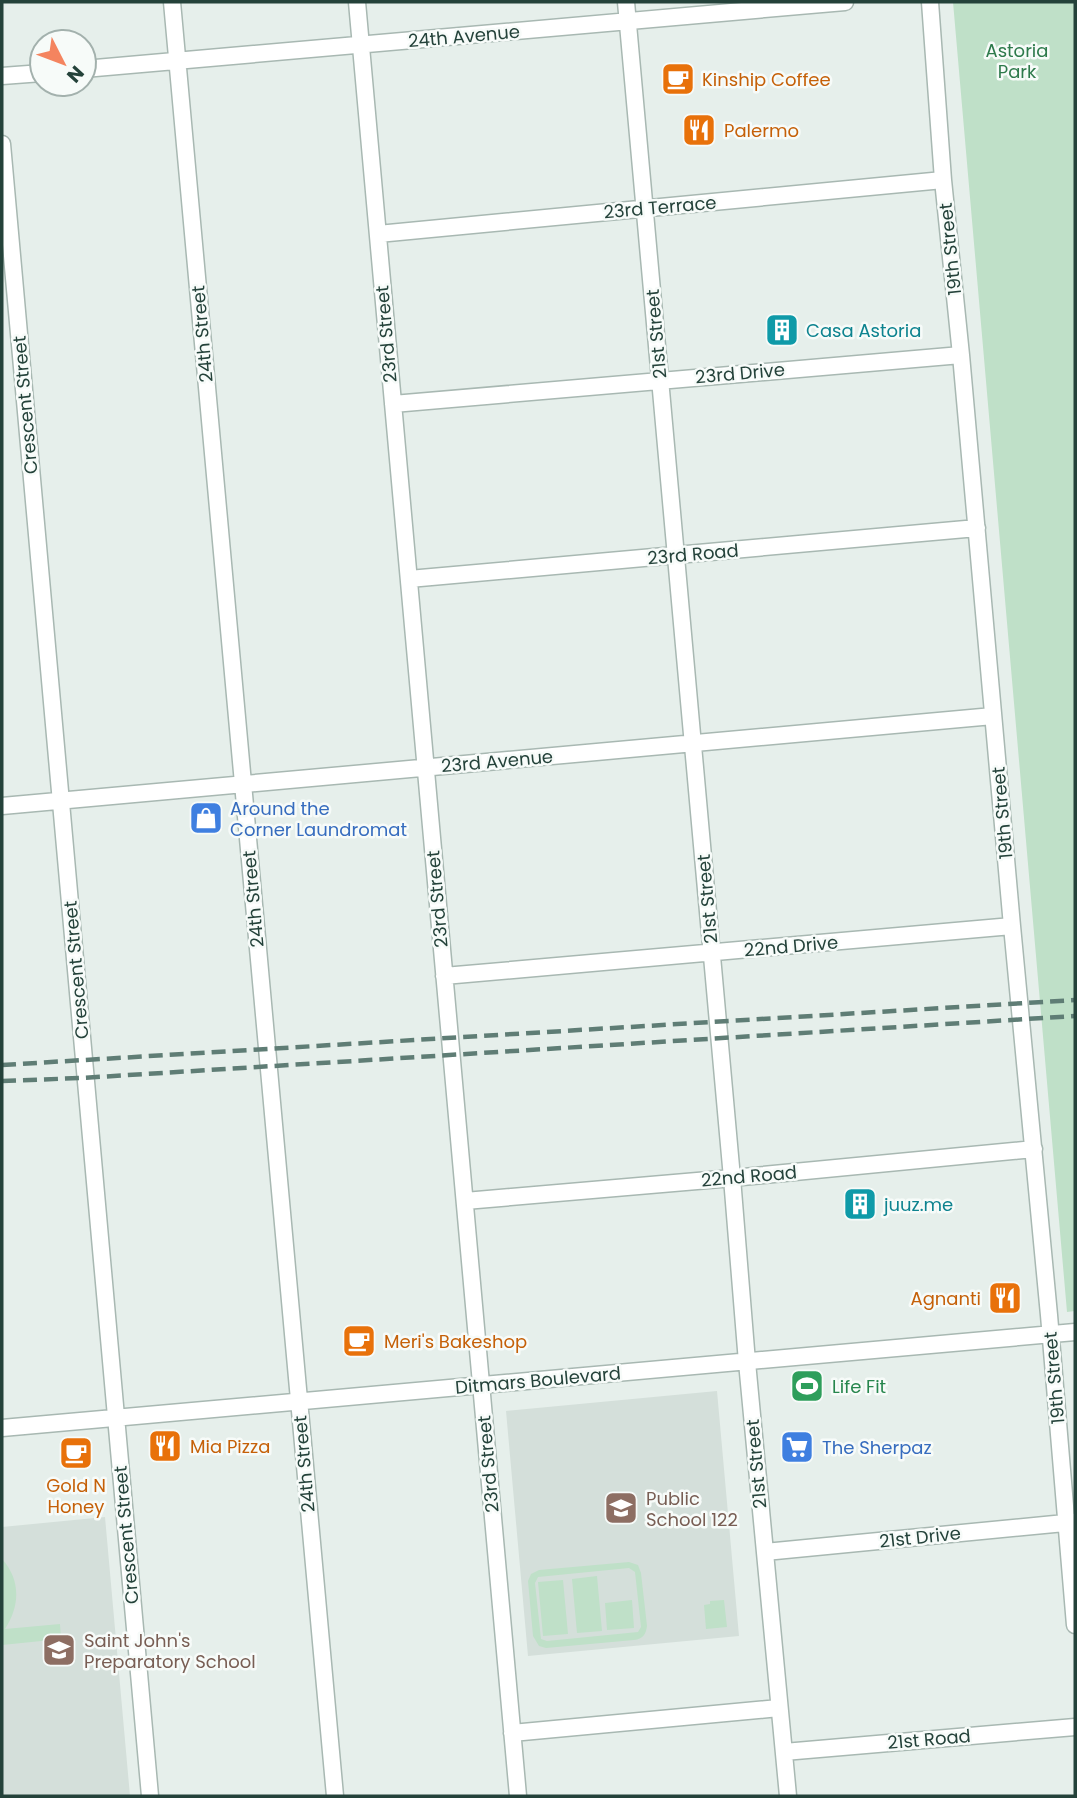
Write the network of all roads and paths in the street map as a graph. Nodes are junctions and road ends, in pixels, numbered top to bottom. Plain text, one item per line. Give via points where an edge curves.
1 (172, 2) edge
2 (357, 2) edge
3 (626, 2) edge
4 (845, 2) edge
5 (929, 2) edge
6 (627, 22) junction
7 (361, 44) junction
8 (177, 61) junction
9 (98, 68) edge
10 (28, 74) edge
11 (2, 76) edge
12 (2, 144) edge
13 (943, 180) junction
14 (645, 209) junction
15 (377, 234) junction
16 (961, 355) junction
17 (660, 380) junction
18 (393, 404) junction
19 (977, 528) junction
20 (676, 555) junction
21 (410, 579) junction
22 (993, 716) junction
23 (693, 744) junction
24 (425, 767) junction
25 (243, 785) junction
26 (61, 801) junction
27 (2, 806) edge
28 (1012, 926) junction
29 (712, 953) junction
30 (444, 976) junction
31 (1034, 1149) junction
32 (732, 1178) junction
33 (465, 1201) junction
34 (1075, 1332) edge
35 (1050, 1335) junction
36 (747, 1362) junction
37 (480, 1385) junction
38 (298, 1401) junction
39 (116, 1418) junction
40 (2, 1428) edge
41 (1071, 1523) edge
42 (765, 1552) junction
43 (1075, 1625) edge
44 (779, 1708) junction
45 (1075, 1727) edge
46 (512, 1733) junction
47 (784, 1752) junction
48 (150, 1796) edge
49 (335, 1796) edge
50 (518, 1796) edge
51 (788, 1796) edge

1 - 8 street, 24th Street
2 - 7 street, 23rd Street
3 - 6 street, 21st Street
4 - 6 street, 24th Avenue
5 - 13 street, 19th Street
6 - 7 street, 24th Avenue
6 - 14 street, 21st Street
7 - 8 street, 24th Avenue
7 - 15 street, 23rd Street
8 - 9 street, 24th Avenue
8 - 25 street, 24th Street
10 - 11 street
12 - 26 street, Crescent Street
13 - 14 street, 23rd Terrace
13 - 16 street, 19th Street
14 - 15 street, 23rd Terrace
14 - 17 street, 21st Street
15 - 18 street, 23rd Street
16 - 17 street, 23rd Drive
16 - 19 street, 19th Street
17 - 18 street, 23rd Drive
17 - 20 street, 21st Street
18 - 21 street, 23rd Street
19 - 20 street, 23rd Road
19 - 22 street, 19th Street
20 - 21 street, 23rd Road
20 - 23 street, 21st Street
21 - 24 street, 23rd Street
22 - 23 street, 23rd Avenue
22 - 28 street, 19th Street
23 - 24 street, 23rd Avenue
23 - 29 street, 21st Street
24 - 25 street, 23rd Avenue
24 - 30 street, 23rd Street
25 - 26 street, 23rd Avenue
25 - 38 street, 24th Street
26 - 27 street, 23rd Avenue
26 - 39 street, Crescent Street
28 - 29 street, 22nd Drive
28 - 31 street, 19th Street
29 - 30 street, 22nd Drive
29 - 32 street, 21st Street
30 - 33 street, 23rd Street
31 - 32 street, 22nd Road
31 - 35 street, 19th Street
32 - 33 street, 22nd Road
32 - 36 street, 21st Street
33 - 37 street, 23rd Street
34 - 35 street, Ditmars Boulevard
35 - 36 street, Ditmars Boulevard
35 - 41 street, 19th Street
36 - 37 street, Ditmars Boulevard
36 - 42 street, 21st Street
37 - 38 street, Ditmars Boulevard
37 - 46 street, 23rd Street
38 - 39 street, Ditmars Boulevard
38 - 49 street, 24th Street
39 - 40 street, Ditmars Boulevard
39 - 48 street, Crescent Street
41 - 42 street, 21st Drive
41 - 43 street, 19th Street
42 - 44 street, 21st Street
44 - 46 street
44 - 47 street, 21st Street
45 - 47 street, 21st Road
46 - 50 street, 23rd Street
47 - 51 street, 21st Street

